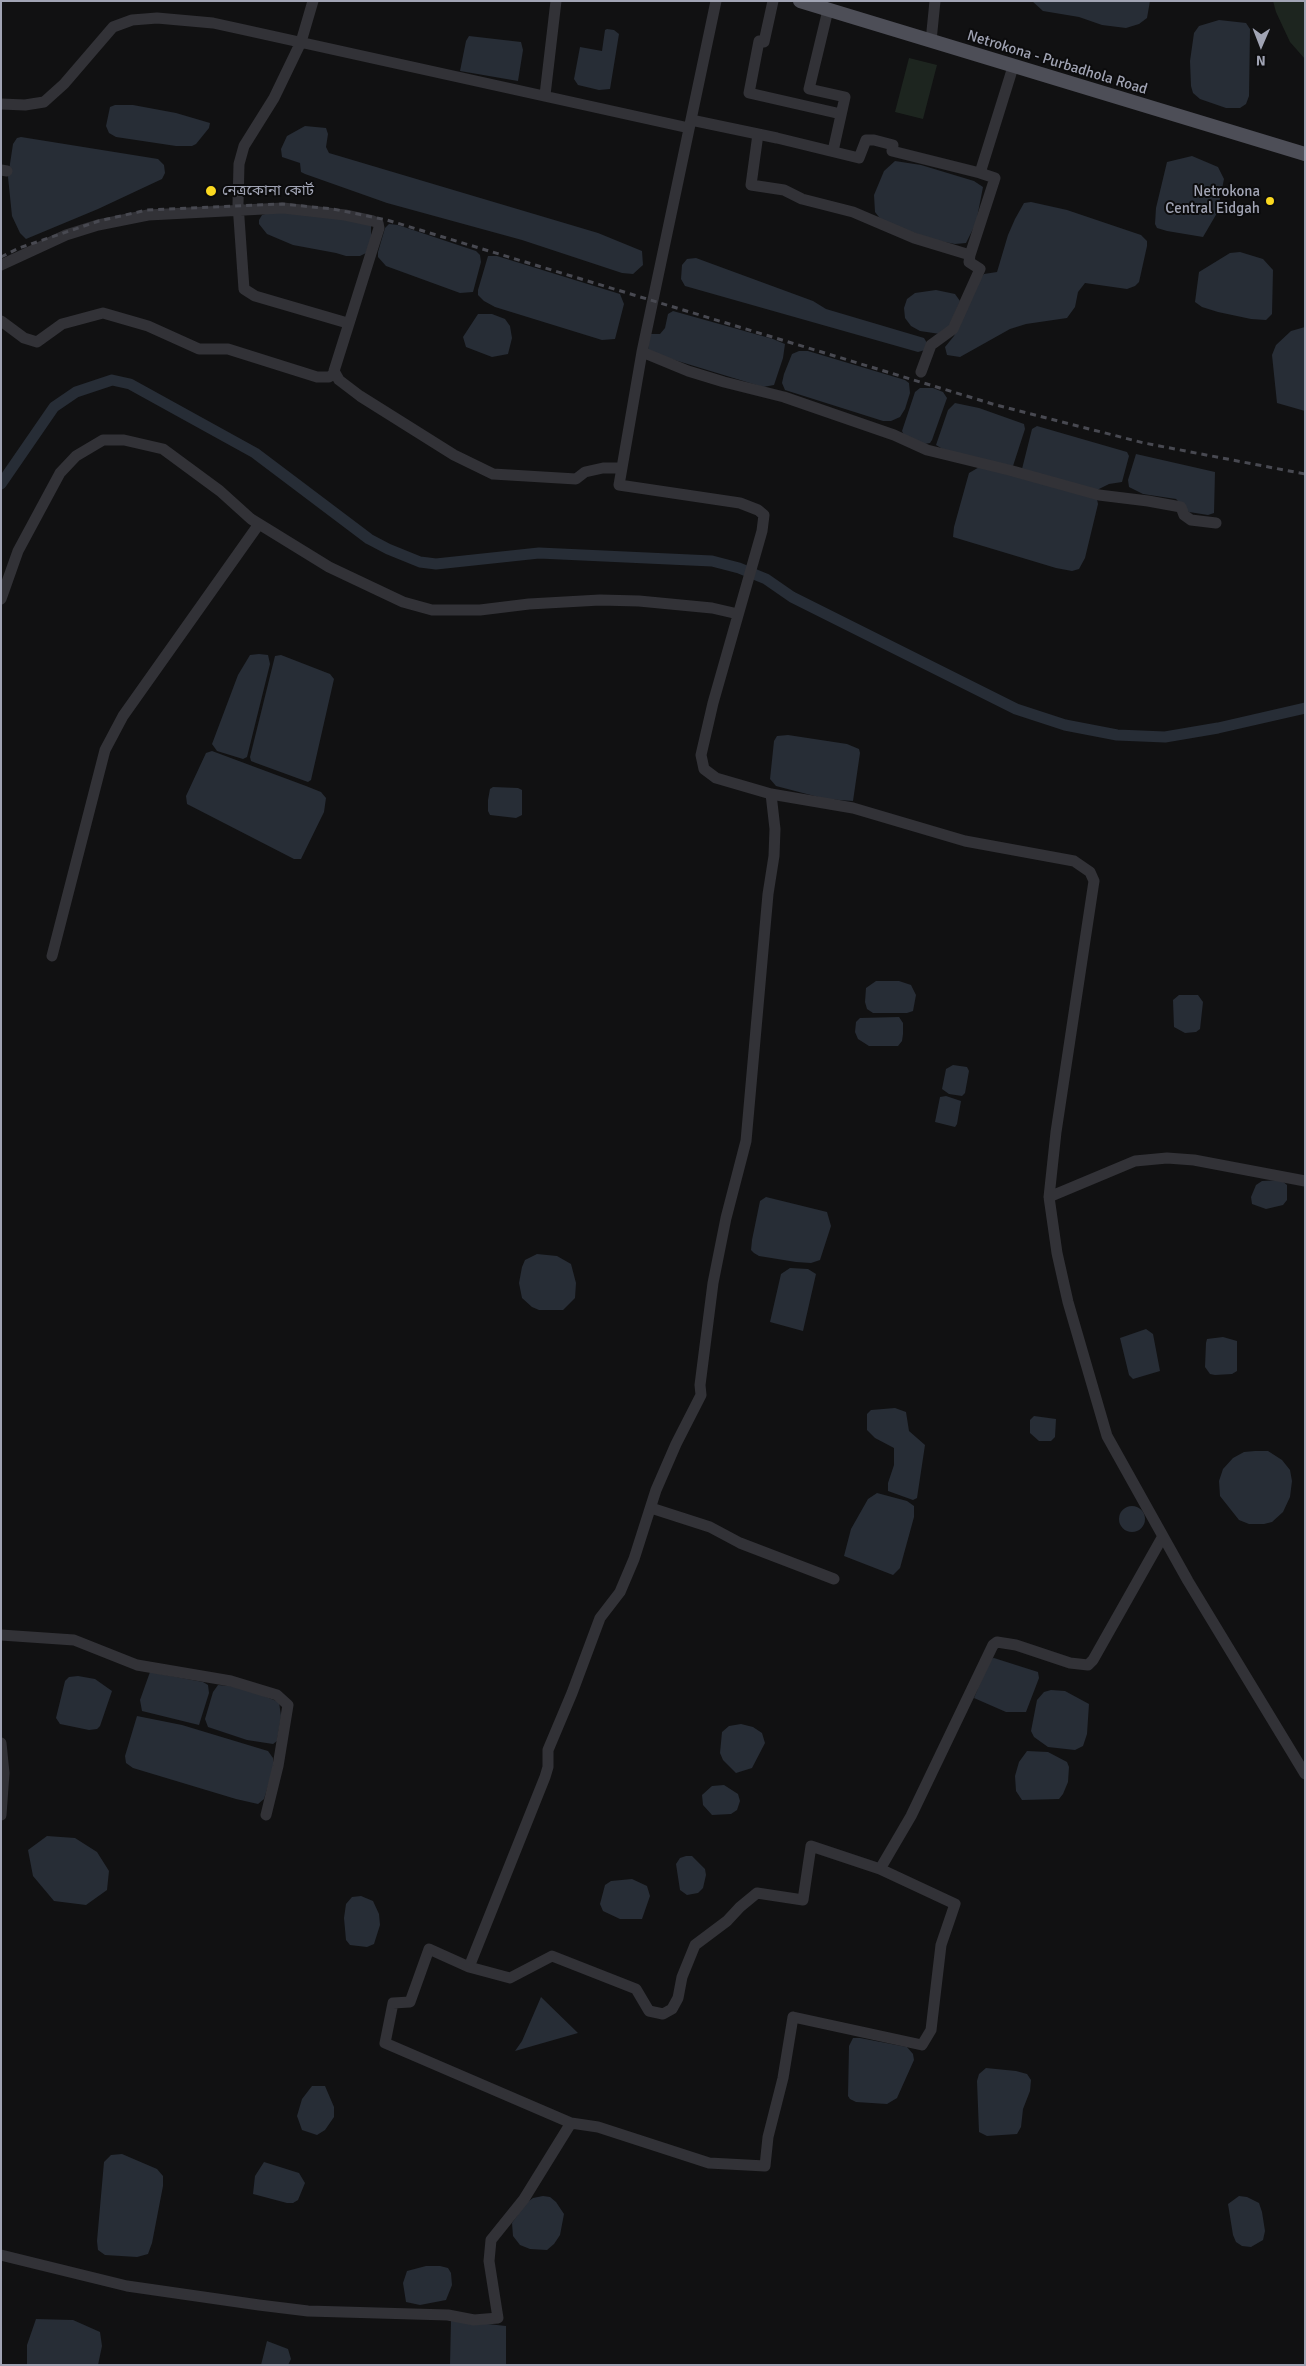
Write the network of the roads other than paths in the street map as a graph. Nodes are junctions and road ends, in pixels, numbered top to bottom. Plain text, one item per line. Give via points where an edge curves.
1 (312, 1) edge
2 (556, 1) edge
3 (716, 1) edge
4 (773, 1) edge
5 (800, 1) edge
6 (934, 1) edge
7 (828, 10) junction
8 (931, 41) junction
9 (301, 42) junction
10 (1013, 66) junction
11 (545, 95) junction
12 (1, 104) edge
13 (841, 114) junction
14 (690, 124) junction
15 (758, 134) junction
16 (833, 151) junction
17 (1305, 154) edge
18 (980, 173) junction
19 (238, 209) junction
20 (970, 255) junction
21 (1, 265) edge
22 (1, 320) edge
23 (344, 322) dead end
24 (642, 352) junction
25 (921, 372) dead end
26 (335, 374) junction
27 (622, 468) junction
28 (1216, 523) dead end
29 (259, 524) junction
30 (1, 599) edge
31 (740, 610) junction
32 (771, 794) junction
33 (52, 956) dead end
34 (1305, 1181) edge
35 (1049, 1197) junction
36 (651, 1508) junction
37 (1163, 1536) junction
38 (834, 1579) dead end
39 (1, 1635) edge
40 (1, 1743) edge
41 (1305, 1774) edge
42 (1, 1815) edge
43 (266, 1815) dead end
44 (880, 1868) junction
45 (469, 1967) junction
46 (571, 2123) junction
47 (1, 2255) edge

1 - 9 street
2 - 11 street
3 - 14 street
4 - 13 street via 749,93
5 - 7 main road, Netrokona - Purbadhola Road
6 - 8 street
7 - 8 main road, Netrokona - Purbadhola Road
7 - 13 street via 809,89 845,97
8 - 10 main road, Netrokona - Purbadhola Road
9 - 11 street
9 - 12 street via 213,23 164,18 132,20 120,23 108,32 64,84 44,102
9 - 19 street via 274,98 244,146 239,164
10 - 17 main road, Netrokona - Purbadhola Road
10 - 18 street
11 - 14 street
13 - 16 street
14 - 15 street
14 - 24 street
15 - 16 street
15 - 20 street via 751,185 784,190 802,199 853,212 914,238
16 - 18 street via 859,158 866,140 874,140 894,145 892,151
18 - 20 street via 995,178
19 - 21 street via 148,215 98,225 66,235
19 - 23 street via 244,289 255,296
19 - 26 street via 307,210 378,223
20 - 25 street via 969,262 980,269 953,329 931,345
22 - 26 street via 32,342 37,342 62,324 103,313 148,326 199,349 228,349 317,377
24 - 27 street
24 - 28 street via 688,371 784,397 927,450 1098,495 1181,507 1191,520
26 - 27 street via 360,396 454,455 493,474 576,479 585,472
27 - 31 street via 619,486 622,487 740,503 764,515
29 - 30 street via 163,449 142,442 103,440 76,456 60,473 18,551
29 - 31 street via 337,571 403,602 432,610 480,610 600,600
29 - 33 street via 123,716 104,750
31 - 32 street via 713,703 701,762 704,769 716,778
32 - 35 street via 853,808 965,841 1074,862 1090,872 1094,881
32 - 36 street via 774,856 746,1141 713,1283 701,1396 676,1444
34 - 35 street via 1167,1158 1135,1161
35 - 37 street via 1068,1302 1107,1436
36 - 38 street via 710,1527 740,1543
36 - 45 street via 620,1592 600,1618 548,1750 545,1777
37 - 41 street
37 - 44 street via 1088,1664 1070,1663 1002,1642 993,1645 911,1816
39 - 43 street via 74,1640 137,1665 231,1681 278,1695 288,1705
40 - 42 street via 4,1773
44 - 45 street via 811,1846 803,1900 757,1894 740,1907 695,1945 682,1977 678,1998 672,2009 663,2014 649,2011 636,1989 552,1956 510,1978
44 - 46 street via 955,1904 942,1945 931,2030 922,2045 793,2017 765,2166 709,2163 598,2127
45 - 46 street via 429,1949 410,2002 393,2003 385,2043
46 - 47 street via 524,2199 491,2240 489,2262 498,2318 474,2320 448,2315 308,2311 259,2305 127,2286

